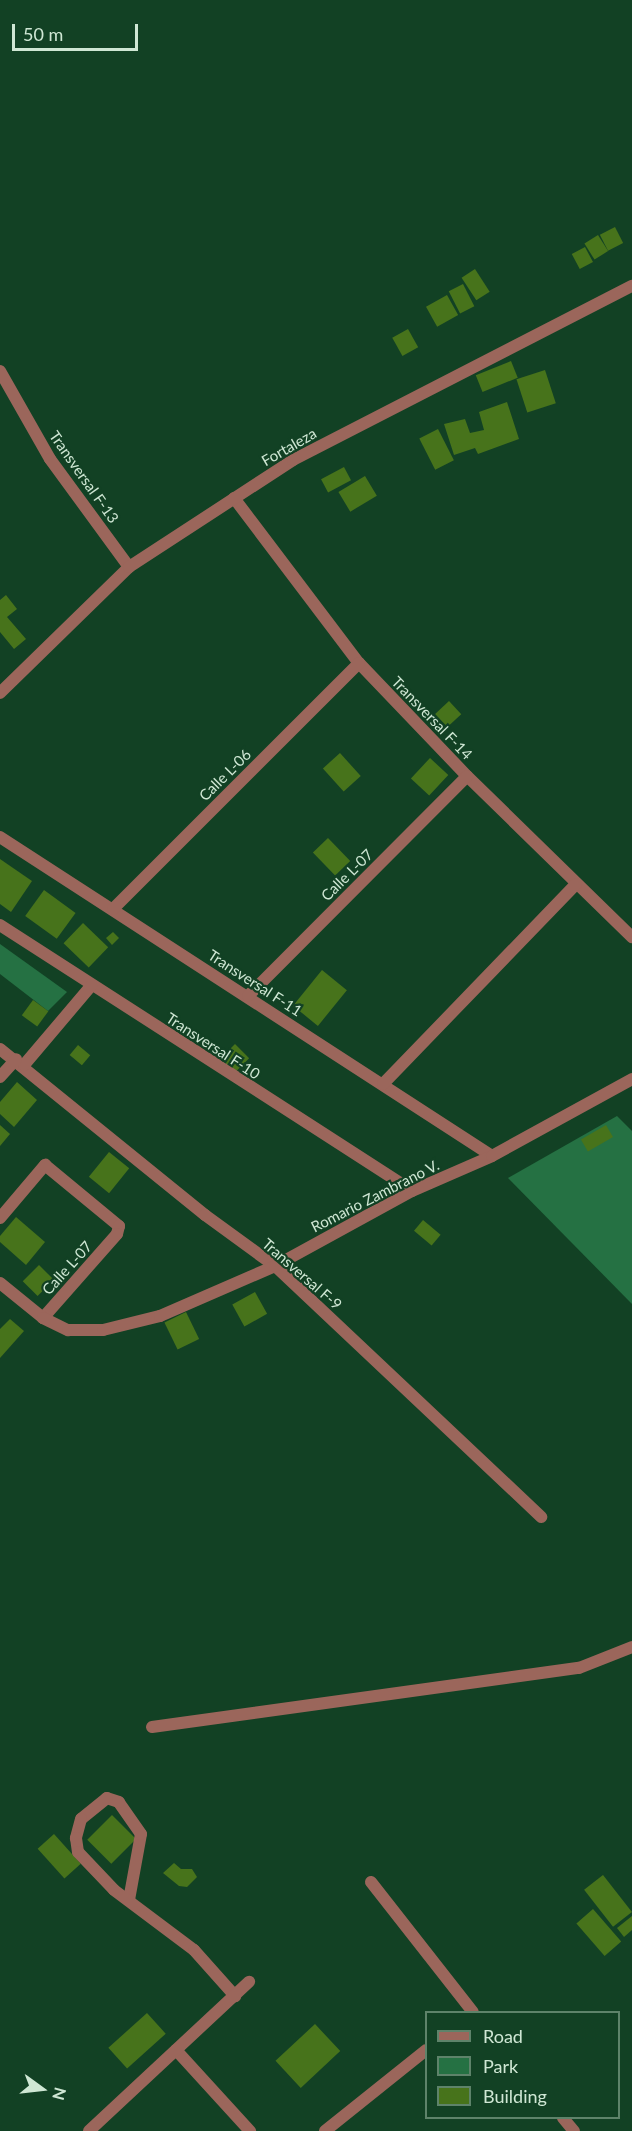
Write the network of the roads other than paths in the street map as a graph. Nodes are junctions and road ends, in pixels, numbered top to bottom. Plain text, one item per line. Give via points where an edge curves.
1 (632, 286) edge
2 (0, 371) edge
3 (234, 498) junction
4 (129, 567) junction
5 (359, 663) junction
6 (0, 693) edge
7 (467, 776) junction
8 (0, 837) edge
9 (576, 884) junction
10 (112, 909) junction
11 (0, 925) edge
12 (632, 937) edge
13 (92, 986) junction
14 (248, 996) junction
15 (0, 1049) edge
16 (20, 1062) junction
17 (0, 1077) edge
18 (632, 1079) edge
19 (383, 1084) junction
20 (492, 1156) junction
21 (412, 1191) junction
22 (0, 1218) edge
23 (275, 1266) junction
24 (0, 1283) edge
25 (43, 1318) junction
26 (541, 1517) dead end
27 (632, 1647) edge
28 (152, 1727) dead end
29 (371, 1882) dead end
30 (129, 1900) junction
31 (249, 1982) dead end
32 (234, 1996) junction
33 (471, 2011) edge
34 (176, 2050) junction
35 (425, 2051) edge
36 (564, 2119) edge
37 (89, 2131) edge
38 (250, 2131) edge
39 (326, 2131) edge
40 (574, 2131) edge

1 - 3 street, Fortaleza via 293,460
2 - 4 street, Transversal F-13 via 50,459
3 - 4 street, Fortaleza
3 - 5 street, Transversal F-14
4 - 6 street, Fortaleza
5 - 7 street, Transversal F-14
5 - 10 street, Calle L-06
7 - 9 street, Transversal F-14
7 - 14 street, Calle L-07
8 - 10 street, Transversal F-11
9 - 12 street, Transversal F-14
9 - 19 street
10 - 14 street, Transversal F-11
11 - 13 street, Transversal F-10
13 - 16 street
13 - 21 street, Transversal F-10
14 - 19 street, Transversal F-11
15 - 16 street, Transversal F-9
16 - 17 street
16 - 23 street, Transversal F-9 via 206,1215
18 - 20 street, Romario Zambrano V.
19 - 20 street, Transversal F-11
20 - 21 street, Romario Zambrano V.
21 - 23 street, Romario Zambrano V.
22 - 25 street, Calle L-07 via 45,1166 119,1226 117,1234
23 - 25 street, Romario Zambrano V. via 160,1316 103,1330 68,1330
23 - 26 street, Transversal F-9
24 - 25 street, Romario Zambrano V.
27 - 28 street via 579,1668
29 - 33 street
30 - 30 street via 78,1852 76,1838 81,1819 107,1798 119,1802 141,1834
30 - 32 street via 194,1950
31 - 32 street
32 - 34 street
34 - 37 street
34 - 38 street
35 - 39 street
36 - 40 street

